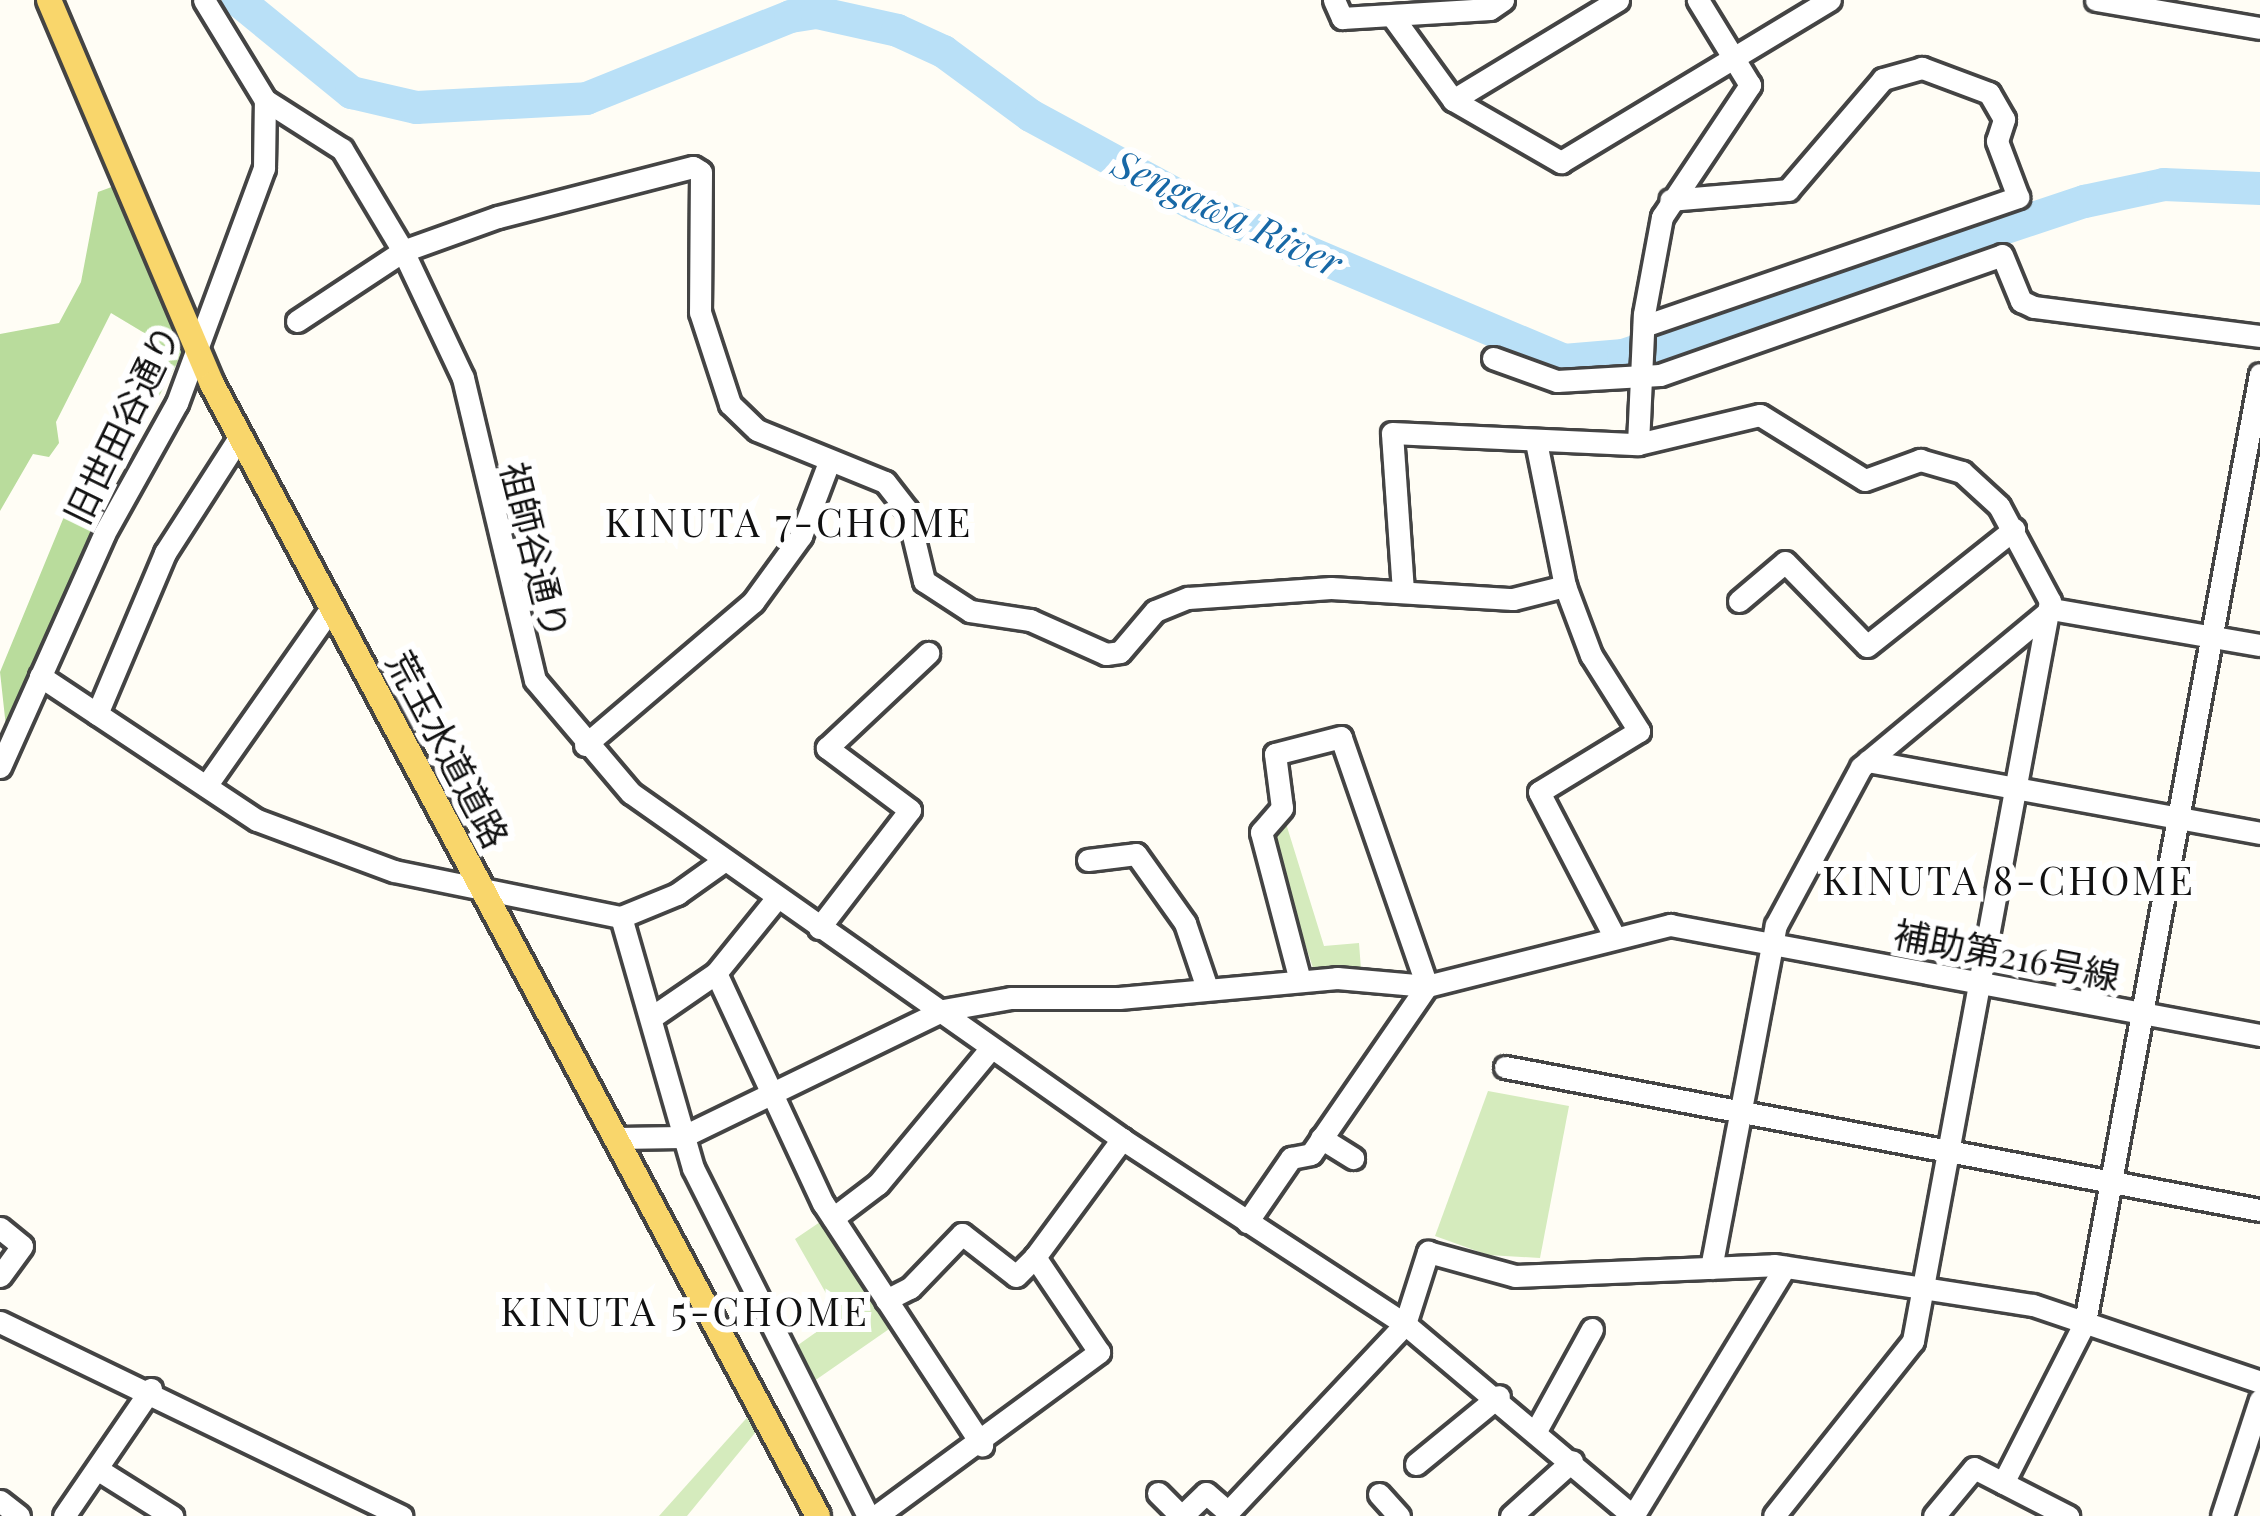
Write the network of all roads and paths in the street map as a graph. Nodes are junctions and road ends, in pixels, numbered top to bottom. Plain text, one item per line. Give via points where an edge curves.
1 (50, 0) edge
2 (204, 0) edge
3 (1334, 0) edge
4 (1503, 0) edge
5 (1618, 0) edge
6 (1698, 0) edge
7 (1830, 0) edge
8 (2111, 1) edge
9 (1393, 16) junction
10 (2260, 28) edge
11 (1734, 58) junction
12 (266, 100) junction
13 (1453, 100) junction
14 (1670, 200) junction
15 (404, 251) junction
16 (297, 321) dead end
17 (1643, 331) junction
18 (2260, 336) edge
19 (197, 353) junction
20 (1493, 358) dead end
21 (1640, 371) junction
22 (2260, 374) edge
23 (240, 436) junction
24 (1536, 442) junction
25 (1638, 444) junction
26 (829, 462) junction
27 (2014, 530) junction
28 (1565, 586) junction
29 (1403, 590) junction
30 (1739, 601) dead end
31 (332, 607) junction
32 (2051, 609) junction
33 (2215, 636) junction
34 (2260, 645) edge
35 (928, 653) dead end
36 (40, 676) junction
37 (97, 714) junction
38 (585, 745) junction
39 (1868, 761) junction
40 (0, 767) edge
41 (206, 786) junction
42 (2018, 789) junction
43 (2179, 817) junction
44 (2260, 833) edge
45 (1088, 860) dead end
46 (722, 862) junction
47 (486, 893) junction
48 (776, 899) junction
49 (622, 917) junction
50 (819, 928) junction
51 (1612, 934) junction
52 (1772, 942) junction
53 (716, 973) junction
54 (1300, 981) junction
55 (1982, 982) junction
56 (1427, 986) junction
57 (1207, 988) junction
58 (943, 1010) junction
59 (2142, 1013) junction
60 (652, 1017) junction
61 (2260, 1035) edge
62 (991, 1048) junction
63 (1505, 1066) dead end
64 (769, 1092) junction
65 (1741, 1113) junction
66 (682, 1137) junction
67 (617, 1138) junction
68 (1321, 1138) junction
69 (1122, 1139) junction
70 (1949, 1152) junction
71 (1353, 1158) dead end
72 (2113, 1183) junction
73 (2260, 1210) edge
74 (833, 1217) junction
75 (1247, 1222) junction
76 (0, 1228) edge
77 (1035, 1257) junction
78 (1785, 1267) junction
79 (1711, 1268) junction
80 (0, 1276) edge
81 (1925, 1289) junction
82 (886, 1300) junction
83 (0, 1322) edge
84 (2085, 1322) junction
85 (1406, 1324) junction
86 (1592, 1329) dead end
87 (2260, 1382) edge
88 (152, 1389) junction
89 (1499, 1396) junction
90 (2260, 1400) edge
91 (1537, 1429) junction
92 (982, 1444) junction
93 (1572, 1461) junction
94 (1416, 1464) dead end
95 (97, 1469) junction
96 (2002, 1483) junction
97 (1159, 1493) dead end
98 (1379, 1494) dead end
99 (0, 1501) edge
100 (864, 1514) edge
101 (20, 1516) edge
102 (64, 1516) edge
103 (172, 1516) edge
104 (402, 1516) edge
105 (818, 1516) edge
106 (1181, 1516) edge
107 (1399, 1516) edge
108 (1510, 1516) edge
109 (1633, 1516) edge
110 (1774, 1516) edge
111 (1934, 1516) edge
112 (2068, 1516) edge
113 (2222, 1516) edge

1 - 19 main road, 荒玉水道道路
2 - 12 street, 祖師谷通り
3 - 9 street via 1342,18
4 - 9 street via 1490,9
5 - 13 street
6 - 11 street
7 - 11 street
8 - 10 street
9 - 13 street
11 - 13 street via 1561,162
11 - 14 street via 1749,91
12 - 15 street, 祖師谷通り via 343,149
12 - 19 street, 旧世田谷通り via 264,168
14 - 17 street
14 - 17 street via 1788,190 1883,79 1922,68 1989,93 2004,119 1997,141 2018,197
15 - 16 street
15 - 26 street via 498,217 693,166 701,172 700,312 718,384 747,424
15 - 38 street, 祖師谷通り via 463,378 536,680
17 - 21 street
18 - 21 street via 2034,307 2021,302 2002,255
19 - 23 main road, 荒玉水道道路
19 - 36 street, 旧世田谷通り
20 - 21 street via 1557,381
21 - 25 street
22 - 33 street
23 - 31 main road, 荒玉水道道路
23 - 37 street via 165,554
24 - 25 street
24 - 28 street
24 - 29 street via 1392,433
25 - 27 street via 1760,415 1865,480 1941,460 1982,487
26 - 29 street via 885,482 907,510 923,581 934,592 970,610 1030,620 1106,654 1120,652 1155,610 1188,598
26 - 38 street via 801,536 754,602
27 - 30 street via 1868,646 1785,562
27 - 32 street
28 - 29 street via 1513,599
28 - 51 street via 1591,655 1639,730 1539,792
31 - 41 street
31 - 47 main road, 荒玉水道道路
32 - 33 street
32 - 39 street
32 - 42 street
33 - 34 street
33 - 43 street
35 - 50 street via 827,748 910,810
36 - 37 street
36 - 40 street, 旧世田谷通り
37 - 41 street
38 - 46 street, 祖師谷通り
39 - 42 street
39 - 52 street
41 - 47 street via 256,820 346,855
42 - 43 street
42 - 55 street
43 - 44 street
43 - 59 street
45 - 57 street via 1136,854 1185,923
46 - 48 street, 祖師谷通り
46 - 49 street via 677,895
47 - 49 street
47 - 67 main road, 荒玉水道道路
48 - 50 street, 祖師谷通り
48 - 53 street
49 - 60 street
50 - 58 street, 祖師谷通り
51 - 52 street, 補助第216号線 via 1670,925
51 - 56 street, 補助第216号線 via 1510,969
52 - 55 street, 補助第216号線
52 - 65 street
53 - 60 street
53 - 64 street
54 - 56 street, 補助第216号線
54 - 56 street via 1261,832 1282,808 1275,754 1341,737
54 - 57 street, 補助第216号線
55 - 59 street, 補助第216号線
55 - 70 street
56 - 68 street
57 - 58 street, 補助第216号線 via 1011,998
58 - 62 street, 祖師谷通り
58 - 64 street, 補助第216号線
59 - 61 street, 補助第216号線
59 - 72 street
60 - 66 street
62 - 69 street, 祖師谷通り
62 - 74 street via 878,1184
63 - 65 street
64 - 66 street, 補助第216号線
64 - 74 street
65 - 70 street
65 - 79 street
66 - 67 street
66 - 100 street
67 - 105 main road, 荒玉水道道路
68 - 71 street
68 - 75 street via 1311,1154 1291,1158
69 - 75 street, 祖師谷通り
69 - 77 street
70 - 72 street
70 - 81 street
72 - 73 street
72 - 84 street
74 - 82 street
75 - 85 street, 祖師谷通り
76 - 80 street via 22,1246
77 - 82 street via 1016,1276 962,1234 910,1288
77 - 92 street via 1099,1352
78 - 79 street
78 - 81 street
78 - 109 street
79 - 85 street via 1515,1276 1428,1252
81 - 84 street via 2033,1305
81 - 110 street via 1913,1341
82 - 92 street
83 - 88 street
84 - 87 street
84 - 96 street
85 - 89 street, 祖師谷通り
85 - 106 street via 1228,1512 1206,1493
86 - 91 street
88 - 95 street
88 - 104 street
89 - 91 street, 祖師谷通り
89 - 94 street
90 - 113 street
91 - 93 street, 祖師谷通り
92 - 100 street
93 - 108 street
93 - 109 street, 祖師谷通り
95 - 102 street
95 - 103 street
96 - 111 street via 1974,1468
96 - 112 street
97 - 106 street
98 - 107 street
99 - 101 street

